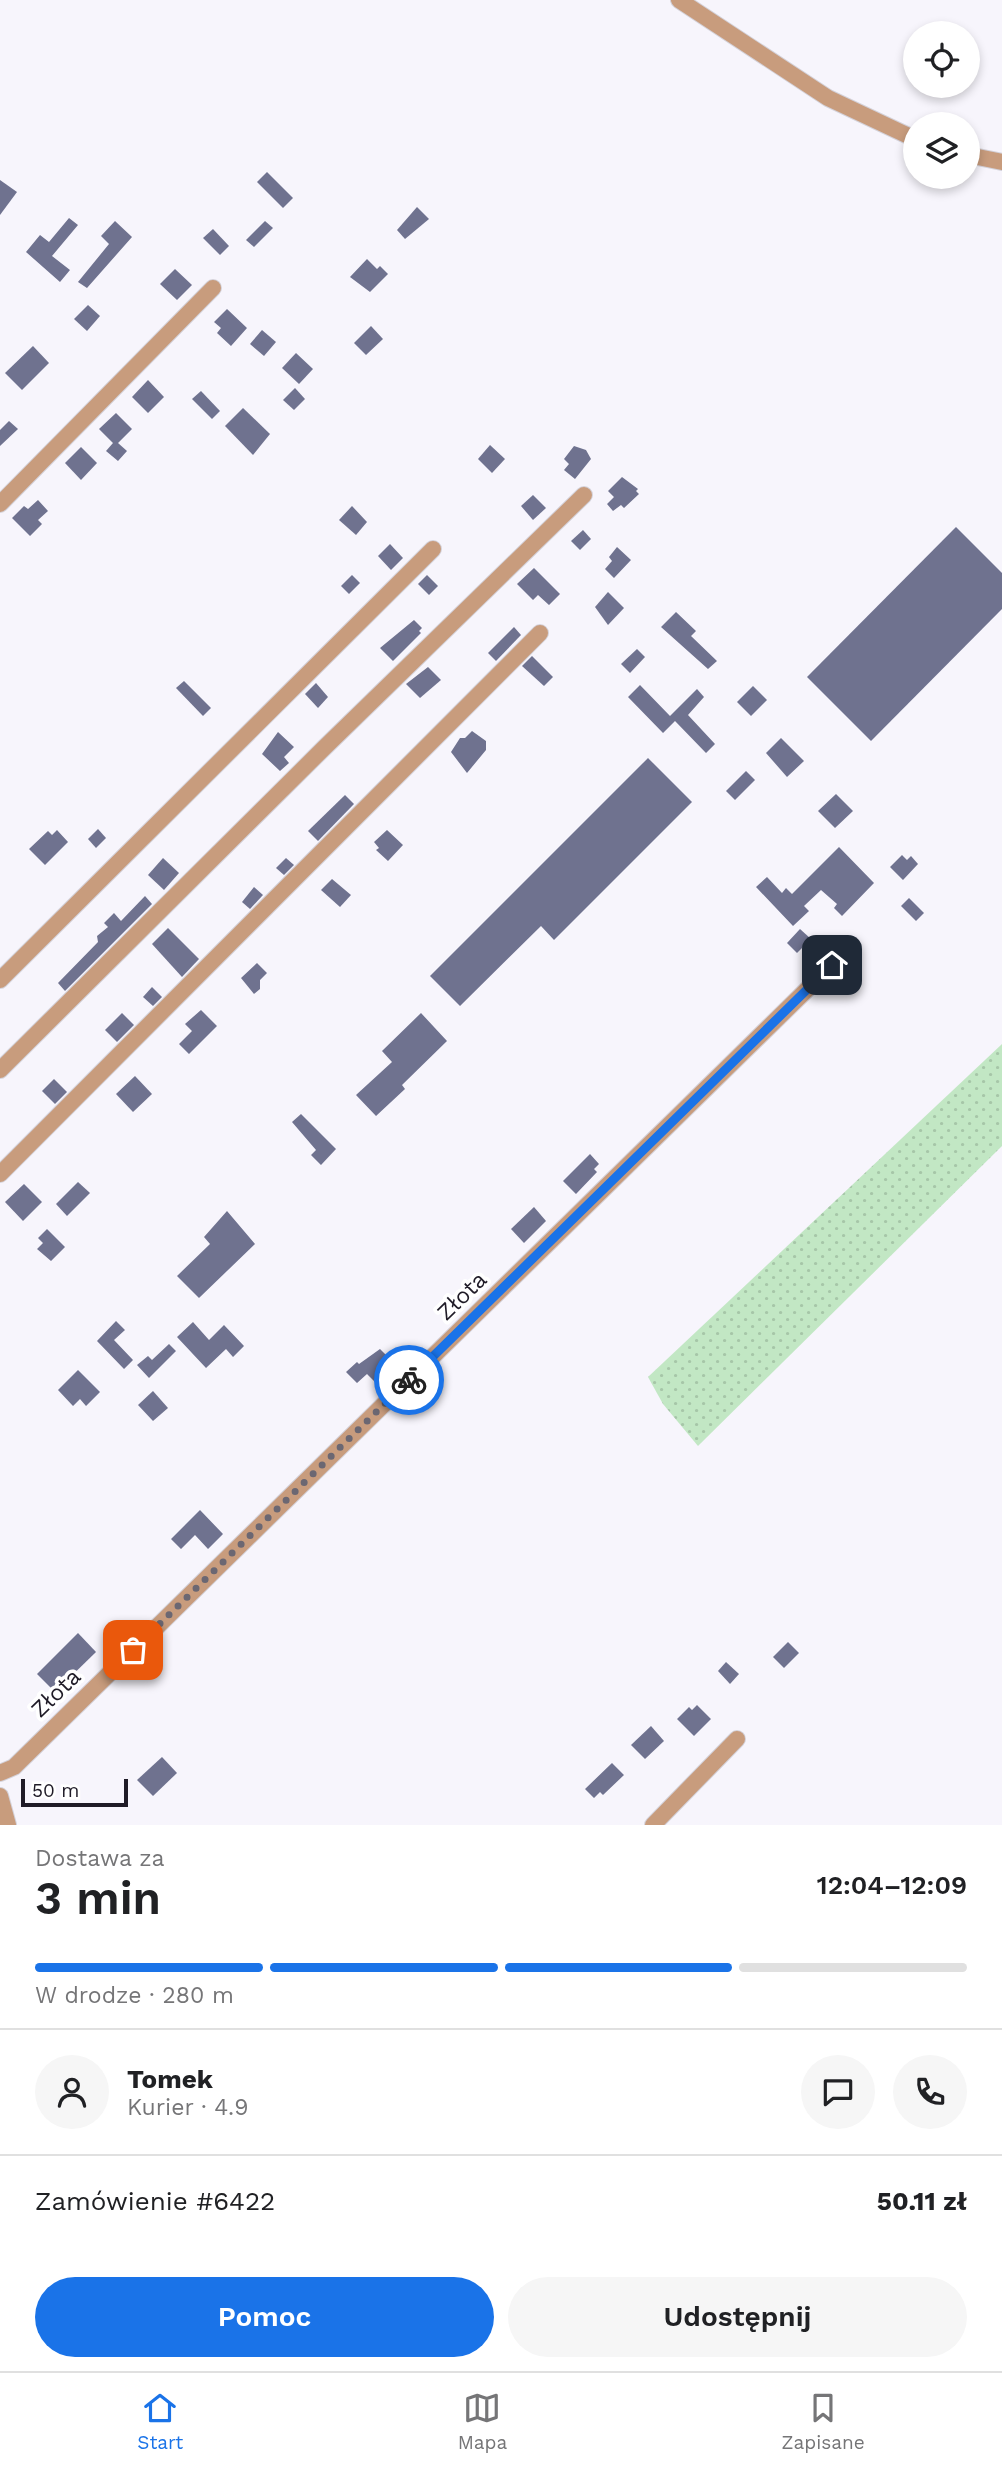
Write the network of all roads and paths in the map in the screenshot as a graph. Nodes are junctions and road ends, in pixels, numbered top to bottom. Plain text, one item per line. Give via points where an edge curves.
1 (679, 0) edge
2 (903, 133) edge
3 (980, 157) edge
4 (1002, 162) edge
5 (213, 288) dead end
6 (584, 495) dead end
7 (0, 504) edge
8 (433, 549) dead end
9 (540, 633) dead end
10 (832, 965) dead end
11 (0, 980) edge
12 (0, 1070) edge
13 (0, 1174) edge
14 (737, 1739) dead end
15 (0, 1773) edge
16 (0, 1796) edge
17 (8, 1825) edge
18 (653, 1825) edge

1 - 2 street via 828,98
3 - 4 street
5 - 7 street
6 - 12 street
8 - 11 street
9 - 13 street
10 - 15 street, Złota via 13,1767
14 - 18 street
16 - 17 street

